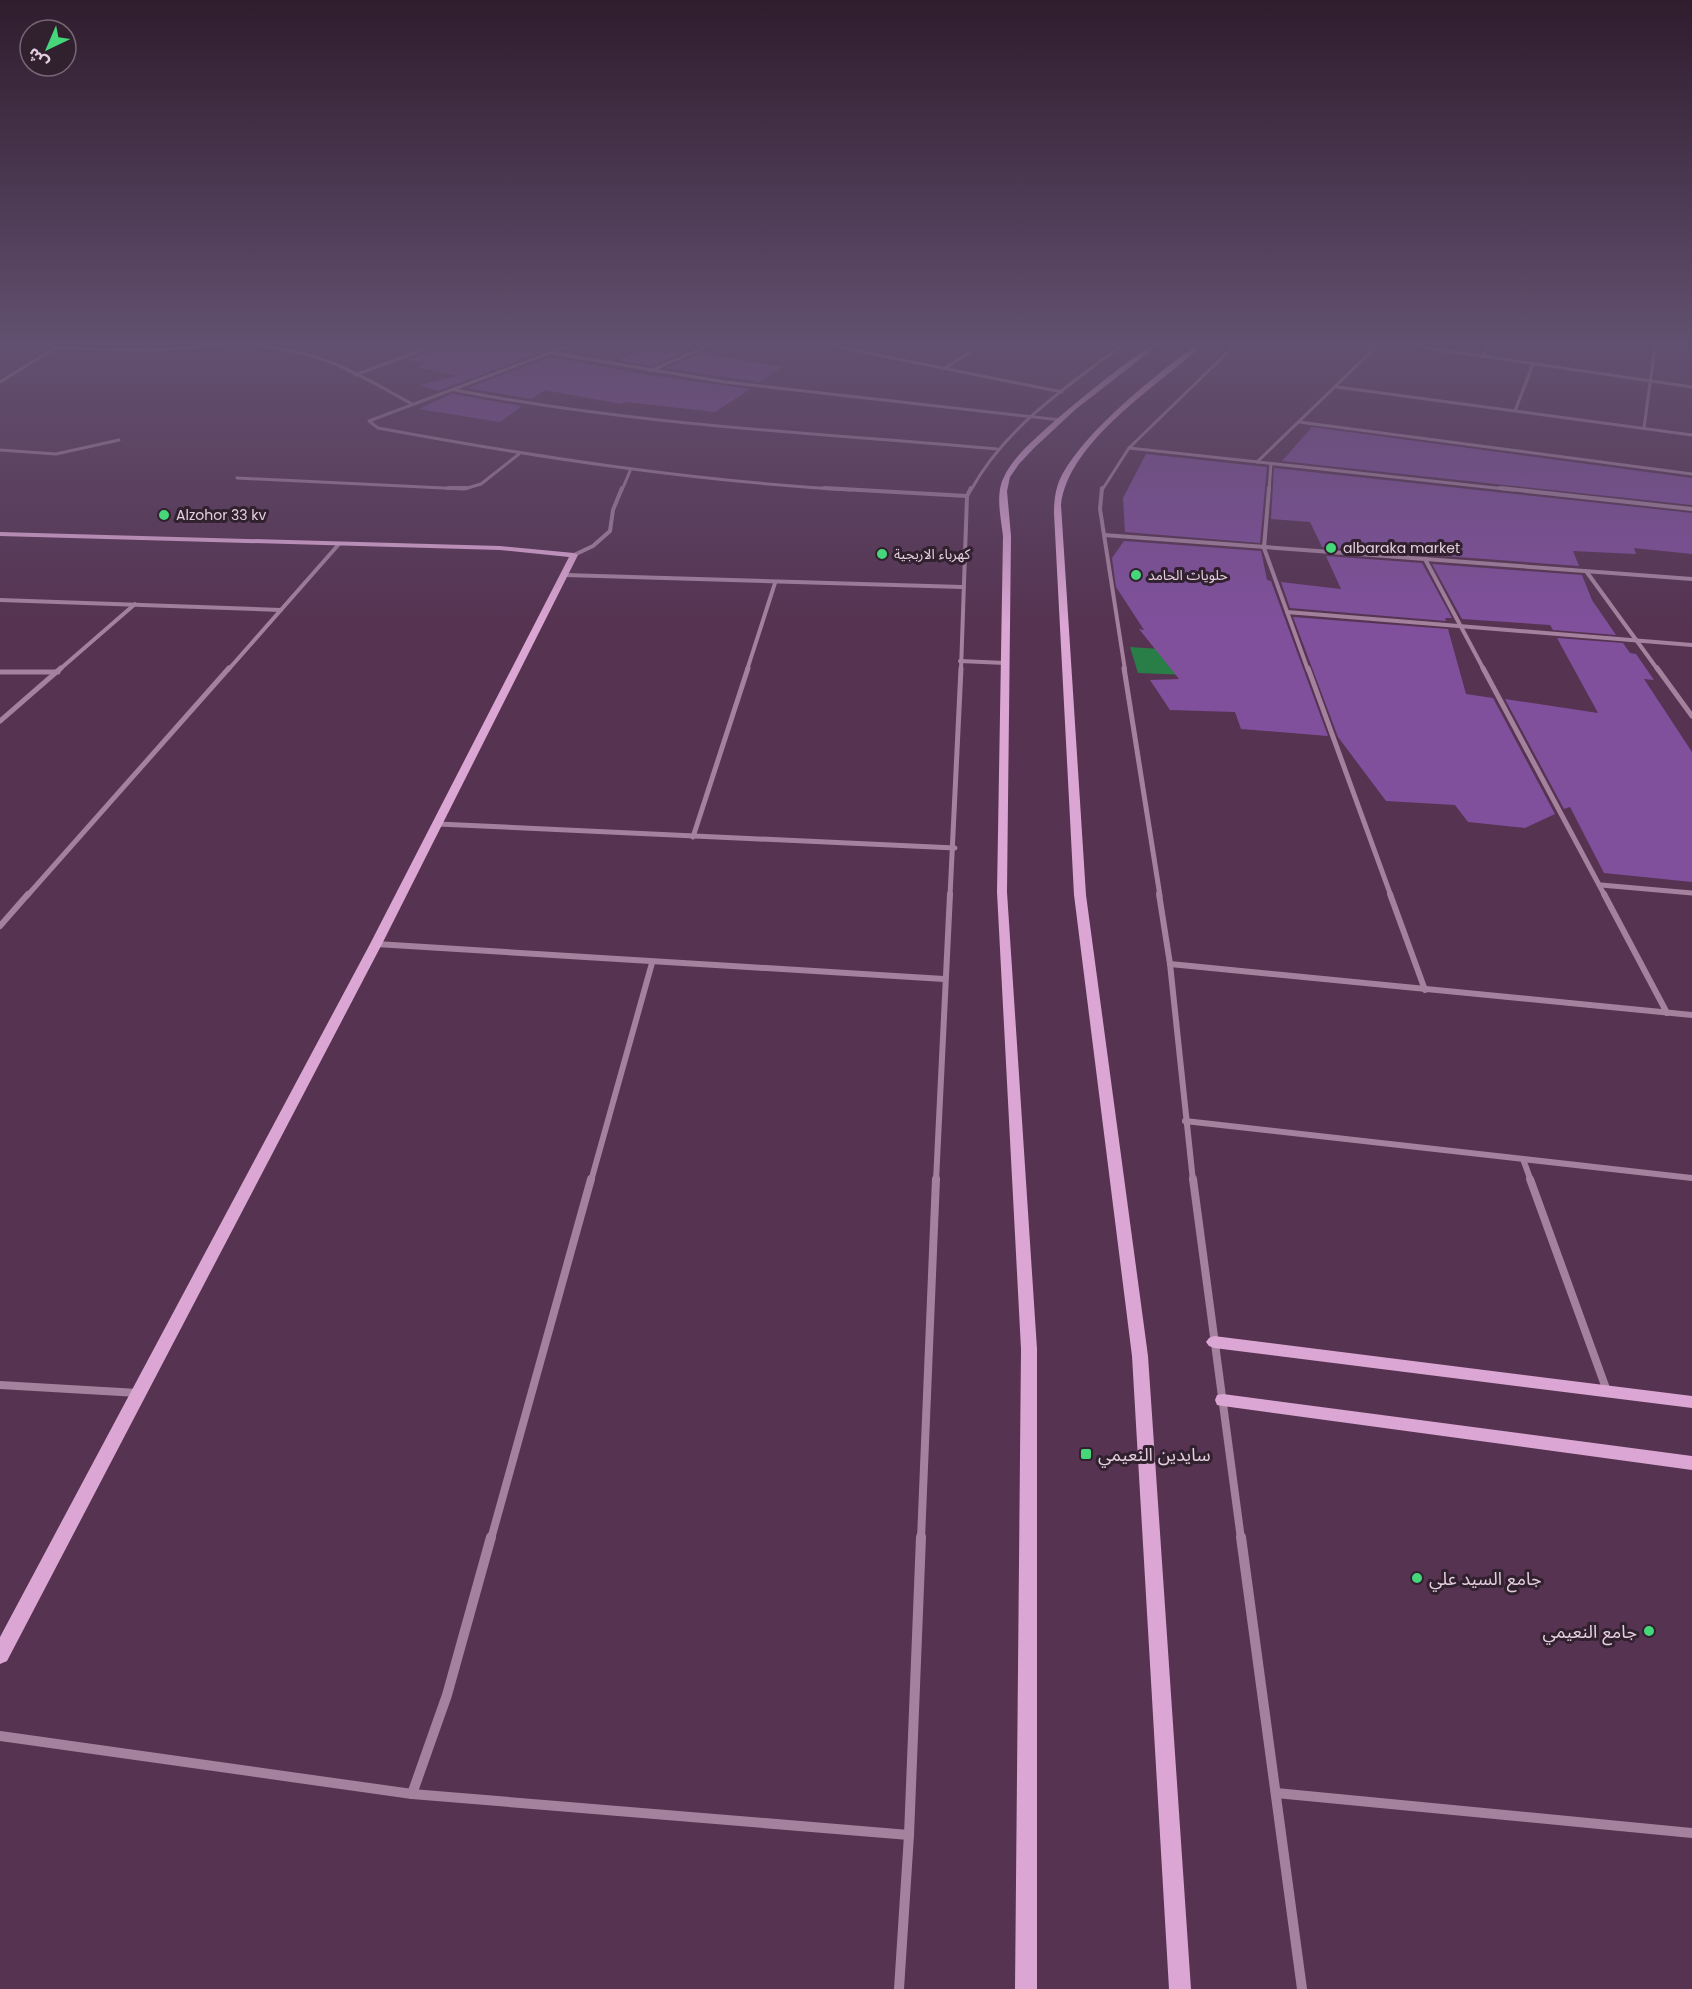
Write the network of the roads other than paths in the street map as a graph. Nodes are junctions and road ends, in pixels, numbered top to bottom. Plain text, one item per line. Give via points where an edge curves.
1 (437, 439) edge
2 (880, 439) edge
3 (1008, 439) edge
4 (1040, 439) edge
5 (1095, 439) edge
6 (1138, 439) edge
7 (1281, 439) edge
8 (1426, 439) edge
9 (119, 440) dead end
10 (997, 448) junction
11 (1129, 448) junction
12 (0, 450) edge
13 (519, 454) junction
14 (1257, 462) junction
15 (1271, 464) junction
16 (630, 471) junction
17 (1692, 474) edge
18 (237, 478) dead end
19 (967, 496) junction
20 (1692, 509) edge
21 (0, 534) edge
22 (1104, 535) junction
23 (339, 544) junction
24 (1264, 548) junction
25 (574, 555) junction
26 (1425, 559) junction
27 (1586, 571) junction
28 (565, 575) junction
29 (1692, 579) edge
30 (775, 583) junction
31 (962, 587) junction
32 (0, 600) edge
33 (136, 604) junction
34 (281, 610) junction
35 (1287, 612) junction
36 (1460, 625) junction
37 (1637, 641) junction
38 (1692, 645) edge
39 (960, 662) junction
40 (1005, 663) junction
41 (0, 672) edge
42 (58, 672) junction
43 (1692, 716) edge
44 (0, 721) edge
45 (438, 824) junction
46 (693, 837) junction
47 (954, 848) junction
48 (1601, 885) junction
49 (1692, 893) edge
50 (0, 926) edge
51 (376, 944) junction
52 (651, 963) junction
53 (1170, 964) junction
54 (944, 979) junction
55 (1425, 990) junction
56 (1667, 1012) junction
57 (1692, 1015) edge
58 (1185, 1121) junction
59 (1523, 1159) junction
60 (1692, 1178) edge
61 (1214, 1342) junction
62 (0, 1385) edge
63 (1607, 1391) junction
64 (138, 1393) junction
65 (1222, 1400) junction
66 (1692, 1402) edge
67 (1692, 1463) edge
68 (0, 1655) edge
69 (0, 1736) edge
70 (1276, 1793) junction
71 (412, 1794) junction
72 (1692, 1833) edge
73 (909, 1835) junction
74 (899, 1989) edge
75 (1026, 1989) edge
76 (1180, 1989) edge
77 (1302, 1989) edge

1 - 13 street
2 - 10 street
3 - 10 street
4 - 40 main road via 1020,457 1006,478
5 - 76 main road via 1066,474 1055,510 1060,537 1080,895 1140,1356
6 - 11 street
7 - 14 street
8 - 17 street
9 - 12 street via 56,454
10 - 19 street
11 - 14 street
11 - 22 street via 1102,488
13 - 16 street
13 - 18 street via 481,484 464,489
14 - 15 street
15 - 20 street
15 - 24 street
16 - 19 street via 765,485
16 - 25 street via 613,510 610,531 593,546
19 - 31 street
21 - 23 main road
22 - 24 street
22 - 53 street
23 - 25 main road via 500,548
23 - 34 street
24 - 26 street
24 - 35 street
25 - 28 main road
26 - 27 street
26 - 36 street
27 - 29 street
27 - 37 street
28 - 30 street
28 - 45 main road
30 - 31 street
30 - 46 street
31 - 39 street
32 - 33 street
33 - 34 street
33 - 42 street
34 - 50 street
35 - 36 street
35 - 55 street
36 - 37 street
36 - 48 street
37 - 38 street
37 - 43 street
39 - 40 street
39 - 47 street
40 - 75 main road via 1002,892 1029,1349
41 - 42 street
42 - 44 street
45 - 46 street
45 - 51 main road
46 - 47 street
47 - 54 street
48 - 49 street
48 - 56 street
51 - 52 street
51 - 64 main road
52 - 54 street
52 - 71 street via 447,1695
53 - 55 street
53 - 58 street
54 - 73 street
55 - 56 street
56 - 57 street
58 - 59 street
58 - 61 street
59 - 60 street
59 - 63 street
61 - 63 main road
61 - 65 street
62 - 64 street
63 - 66 main road
64 - 68 main road
65 - 67 main road
65 - 70 street
69 - 71 street
70 - 72 street
70 - 77 street
71 - 73 street
73 - 74 street

